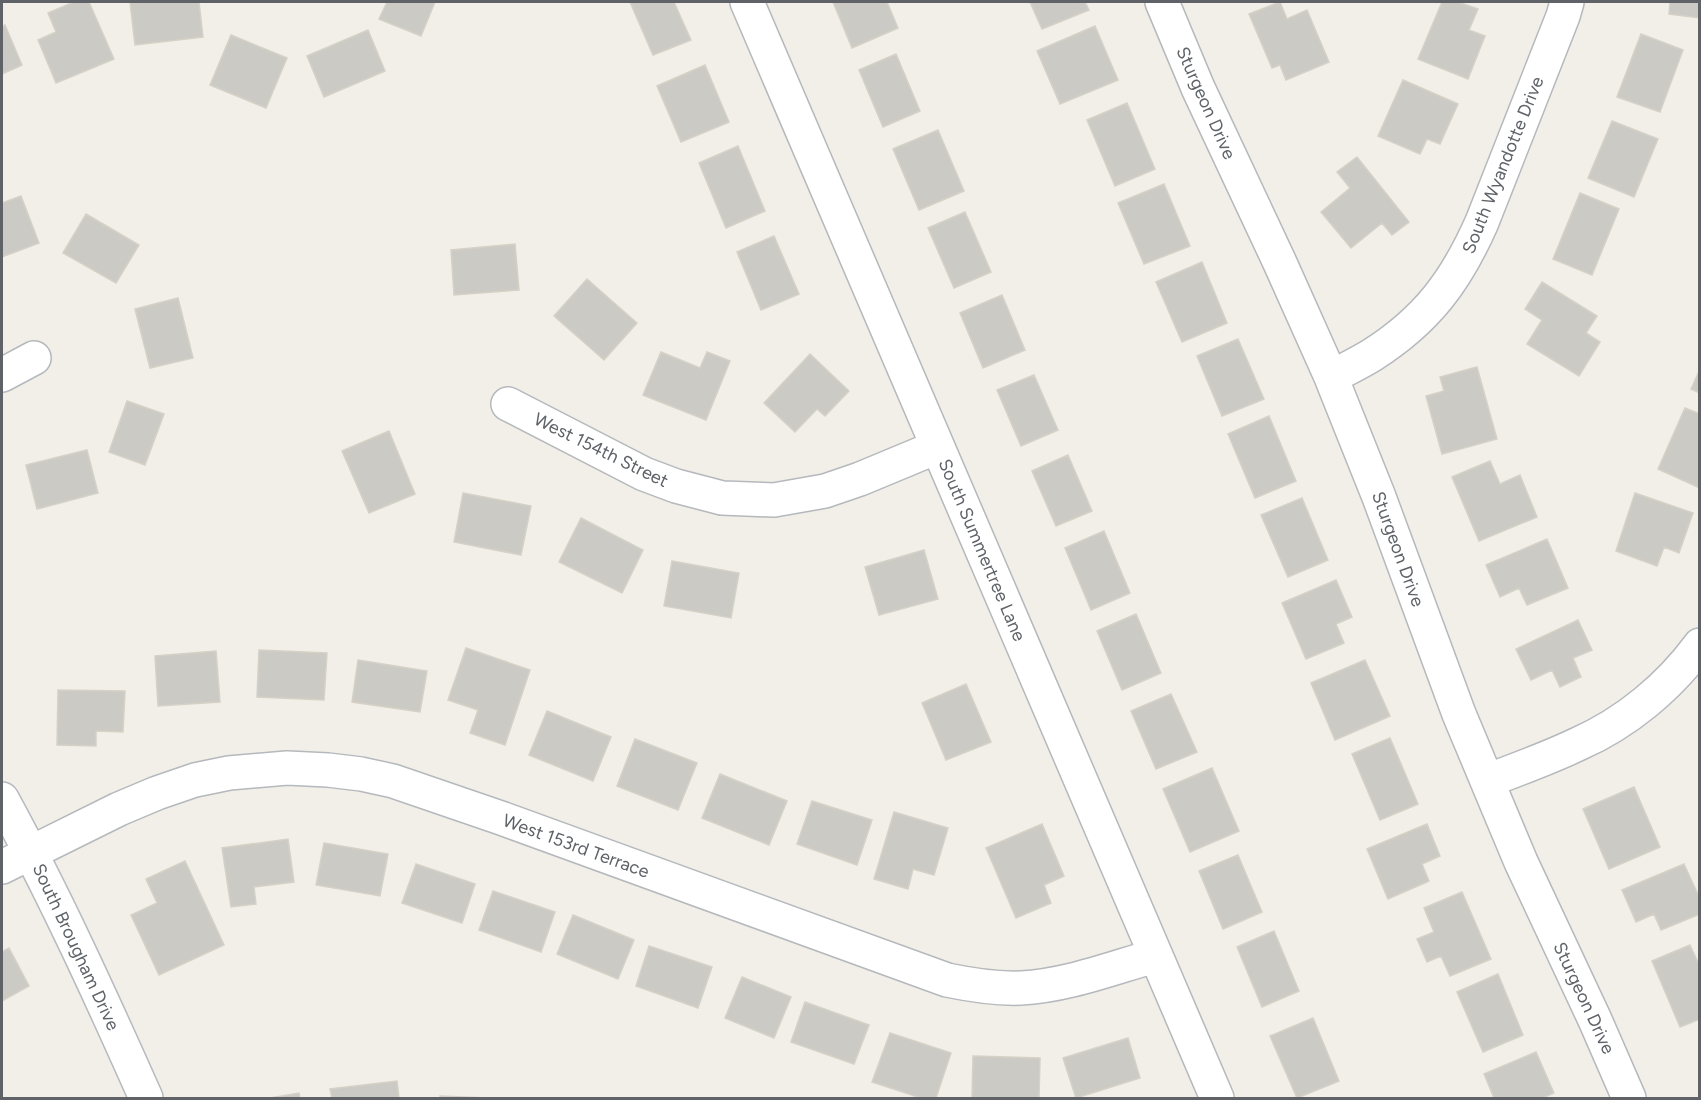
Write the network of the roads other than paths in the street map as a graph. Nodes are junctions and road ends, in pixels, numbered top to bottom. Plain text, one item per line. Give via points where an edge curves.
1 (747, 2) edge
2 (1162, 2) edge
3 (1567, 2) edge
4 (34, 358) dead end
5 (2, 375) edge
6 (1331, 377) junction
7 (508, 404) dead end
8 (937, 447) junction
9 (1700, 645) edge
10 (1487, 781) junction
11 (2, 799) edge
12 (31, 852) junction
13 (2, 867) edge
14 (1155, 956) junction
15 (146, 1098) edge
16 (1217, 1098) edge
17 (1629, 1098) edge

1 - 8 street, South Summertree Lane
2 - 6 street, Sturgeon Drive
3 - 6 street, South Wyandotte Drive via 1482,222 1452,280 1407,330 1371,356
4 - 5 street
6 - 10 street, Sturgeon Drive
7 - 8 street, West 154th Street via 644,474 722,498 774,500 825,491
8 - 14 street, South Summertree Lane
9 - 10 street via 1651,698 1613,725 1579,744
10 - 17 street, Sturgeon Drive
11 - 12 street, South Brougham Drive
12 - 13 street, West 153rd Terrace
12 - 14 street, West 153rd Terrace via 119,809 195,780 287,768 328,770 393,781 947,980 1020,988 1047,985
12 - 15 street, South Brougham Drive
14 - 16 street, South Summertree Lane

